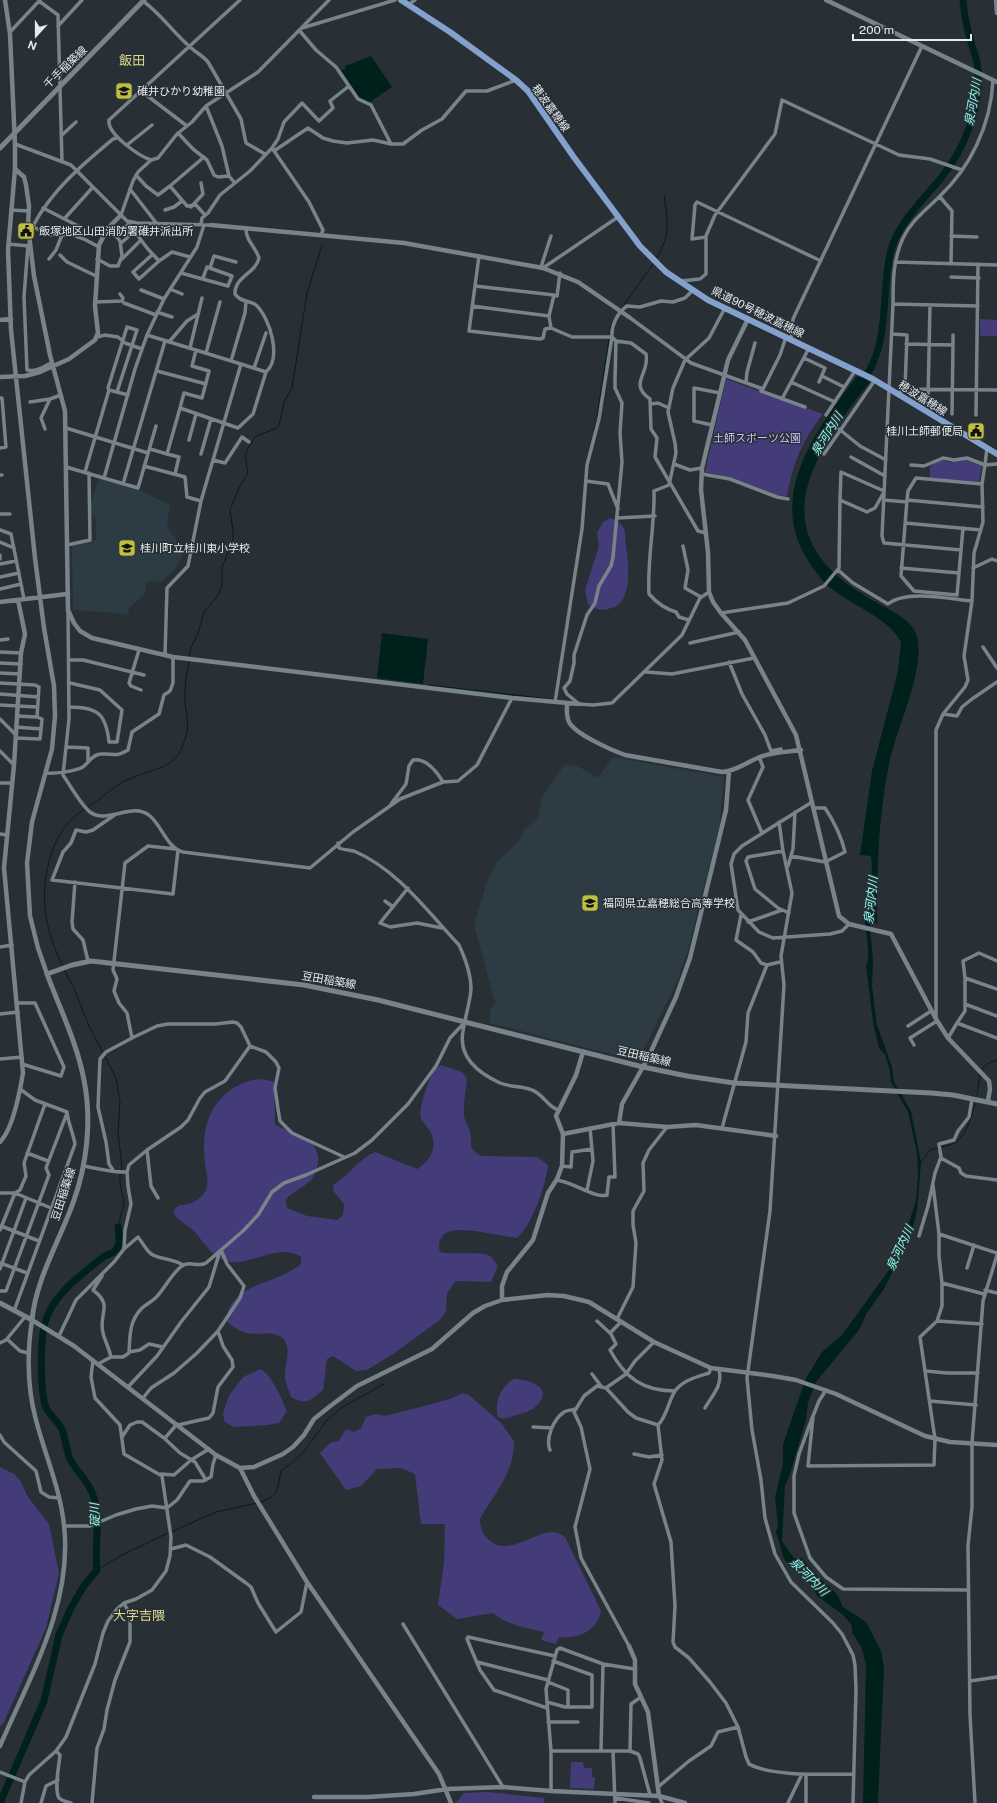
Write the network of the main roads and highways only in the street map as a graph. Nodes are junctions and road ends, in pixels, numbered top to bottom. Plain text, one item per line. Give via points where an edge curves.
1 (144, 0) edge
2 (401, 0) edge
3 (0, 148) edge
4 (654, 260) joint
5 (857, 371) joint
6 (997, 454) edge
7 (997, 1104) edge
8 (0, 1303) edge

1 - 3 main road, 千手稲築線
2 - 4 main road, 穂波嘉穂線 via 516,80 536,101 573,156 640,246
4 - 5 main road, 県道90号穂波嘉穂線 via 692,291
5 - 6 main road, 穂波嘉穂線
7 - 8 main road, 豆田稲築線 via 914,1092 734,1083 687,1076 339,991 87,961 47,974 84,1080 87,1126 83,1166 73,1202 40,1282 32,1320

